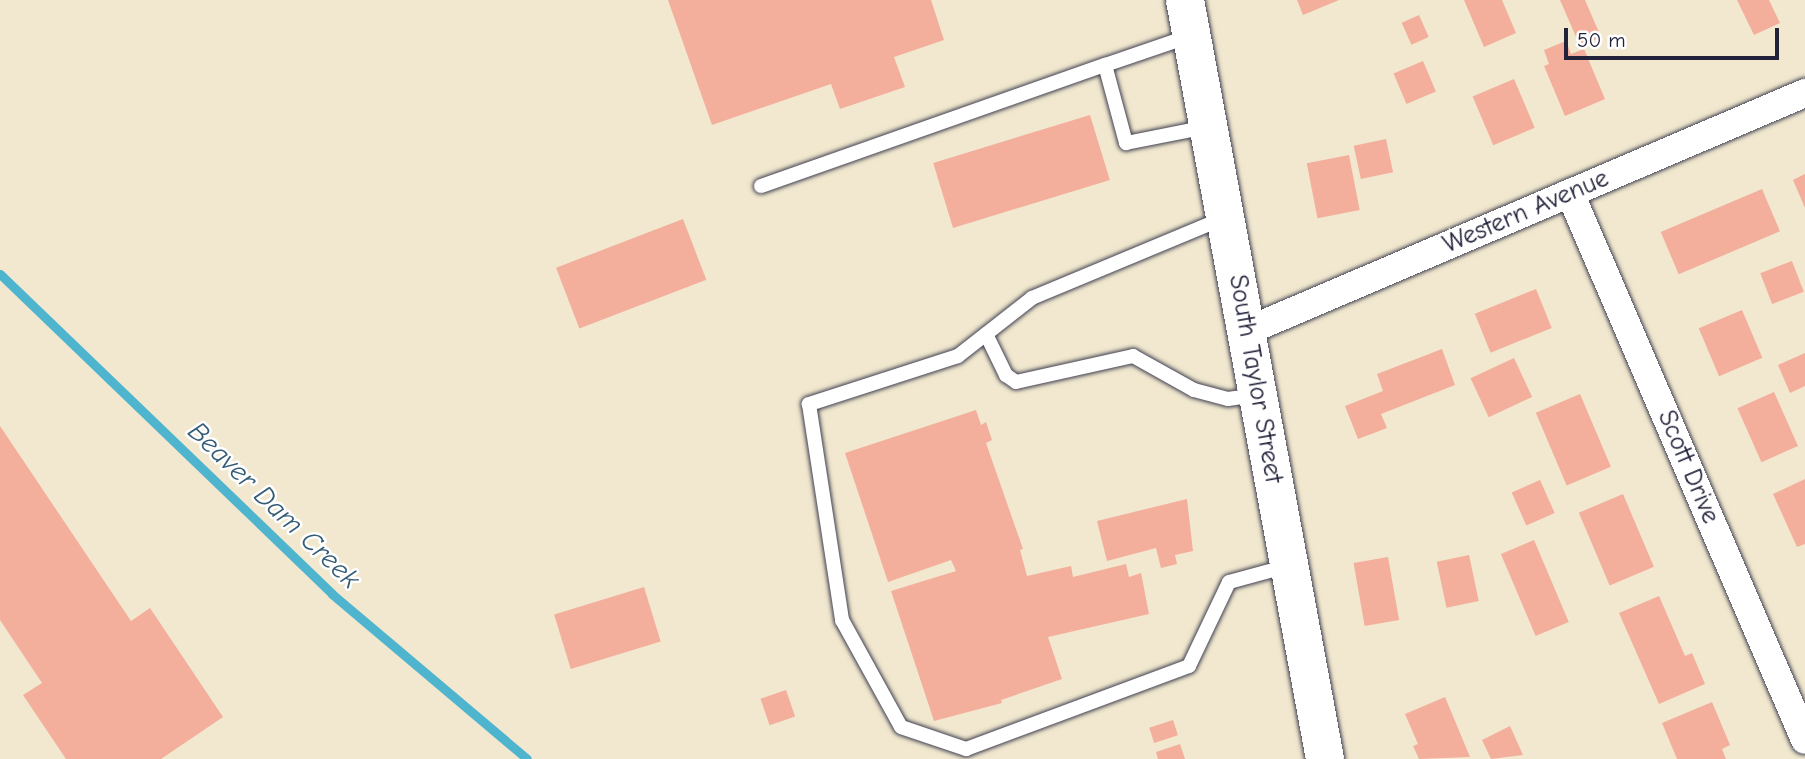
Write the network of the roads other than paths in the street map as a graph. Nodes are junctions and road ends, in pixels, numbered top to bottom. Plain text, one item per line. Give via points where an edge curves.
1 (1188, 18) edge
2 (1105, 65) junction
3 (1805, 93) edge
4 (1208, 127) junction
5 (761, 186) dead end
6 (1570, 193) junction
7 (1225, 217) junction
8 (1247, 331) junction
9 (986, 334) junction
10 (1258, 395) junction
11 (1290, 566) junction
12 (1805, 740) edge
13 (1325, 759) edge

1 - 2 lane
1 - 4 street, South Taylor Street
2 - 4 lane via 1126,143
2 - 5 lane
3 - 6 street, Western Avenue
4 - 7 street, South Taylor Street
6 - 8 street, Western Avenue
6 - 12 street, Scott Drive
7 - 8 street, South Taylor Street
7 - 9 lane via 1032,298
8 - 10 street, South Taylor Street
9 - 10 lane via 1006,375 1016,382 1133,356 1194,390 1228,399
9 - 11 lane via 958,356 809,404 842,620 901,727 966,749 1189,666 1229,582
10 - 11 street, South Taylor Street
11 - 13 street, South Taylor Street

